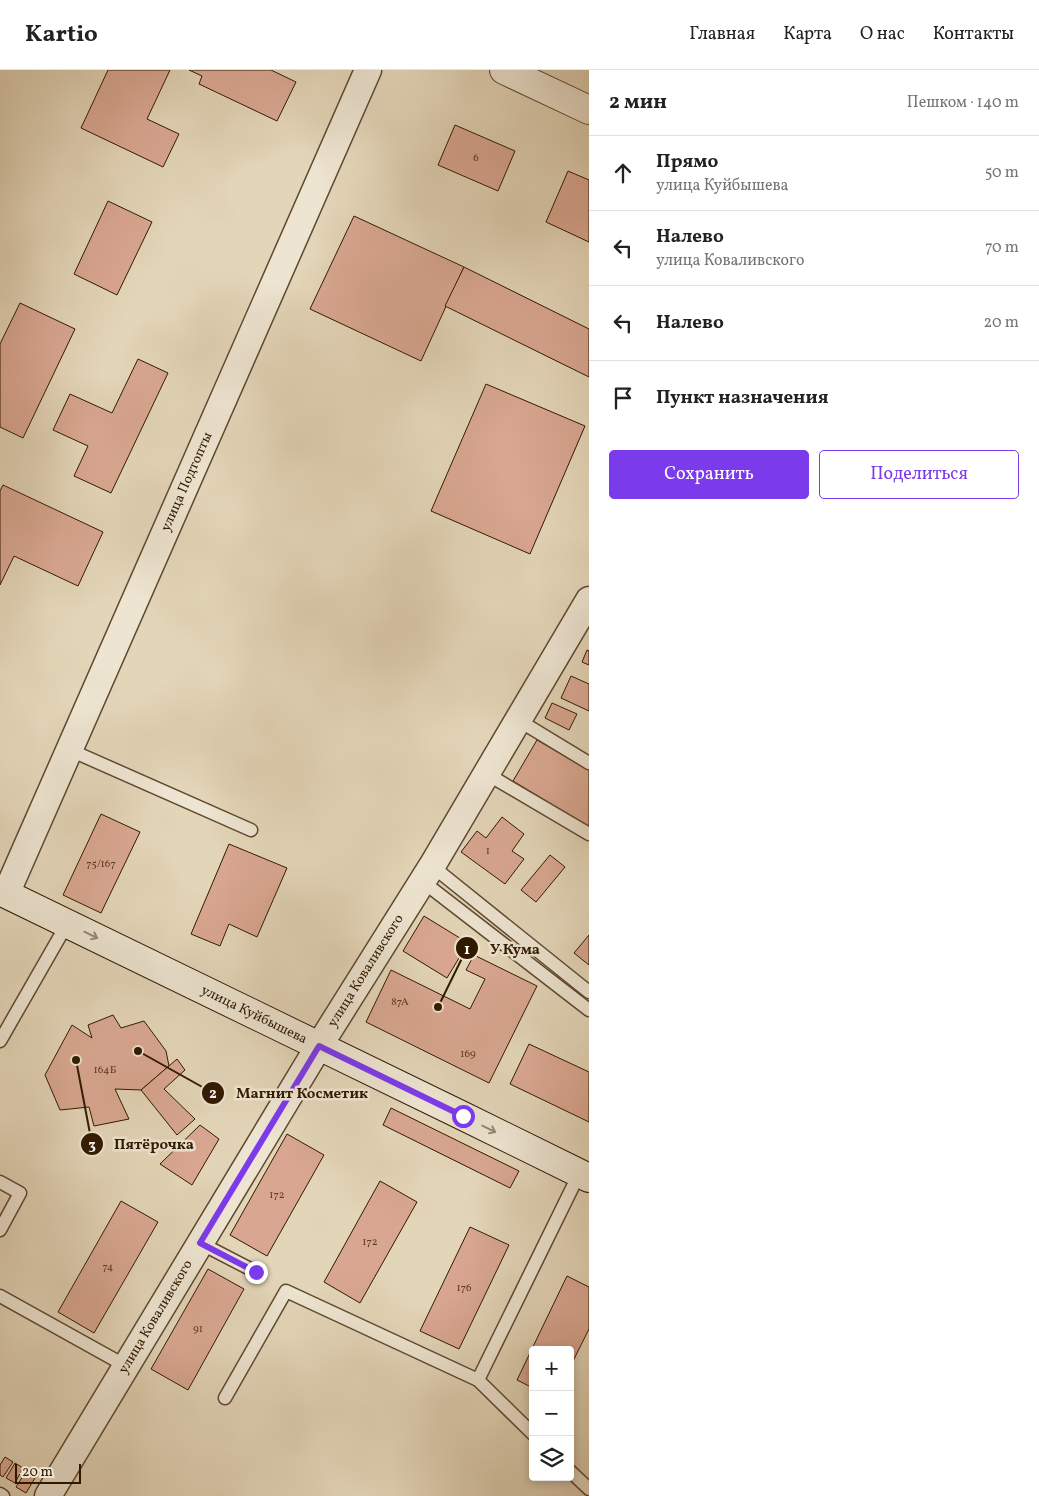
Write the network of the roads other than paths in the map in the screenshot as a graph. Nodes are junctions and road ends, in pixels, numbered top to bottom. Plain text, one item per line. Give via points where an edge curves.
1 (368, 70) edge
2 (504, 70) edge
3 (589, 110) edge
4 (589, 600) edge
5 (518, 720) junction
6 (70, 750) junction
7 (589, 762) edge
8 (486, 774) junction
9 (251, 830) dead end
10 (589, 834) edge
11 (427, 874) junction
12 (3, 893) edge
13 (67, 924) junction
14 (589, 992) edge
15 (589, 1010) edge
16 (0, 1041) edge
17 (319, 1046) junction
18 (584, 1176) edge
19 (0, 1182) edge
20 (0, 1230) edge
21 (200, 1243) junction
22 (256, 1272) dead end
23 (0, 1296) edge
24 (126, 1366) junction
25 (478, 1380) junction
26 (225, 1398) dead end
27 (529, 1430) edge
28 (574, 1475) edge
29 (589, 1489) edge
30 (48, 1496) edge

1 - 6 street, улица Подтопты
2 - 3 main road
4 - 5 street, улица Коваливского
5 - 7 lane
5 - 8 street, улица Коваливского
6 - 9 lane
6 - 12 street, улица Подтопты
8 - 10 lane
8 - 11 street, улица Коваливского
11 - 14 lane
11 - 15 lane
11 - 17 street, улица Коваливского
12 - 13 main road, улица Куйбышева
13 - 16 lane
13 -> 17 main road, улица Куйбышева
17 -> 18 main road, улица Куйбышева
17 - 21 street, улица Коваливского
18 - 25 lane
19 - 20 lane via 20,1193
21 - 22 lane
21 - 24 street, улица Коваливского
23 - 24 lane
24 - 30 street, улица Коваливского
25 - 26 lane via 286,1291
25 - 27 lane
28 - 29 lane

